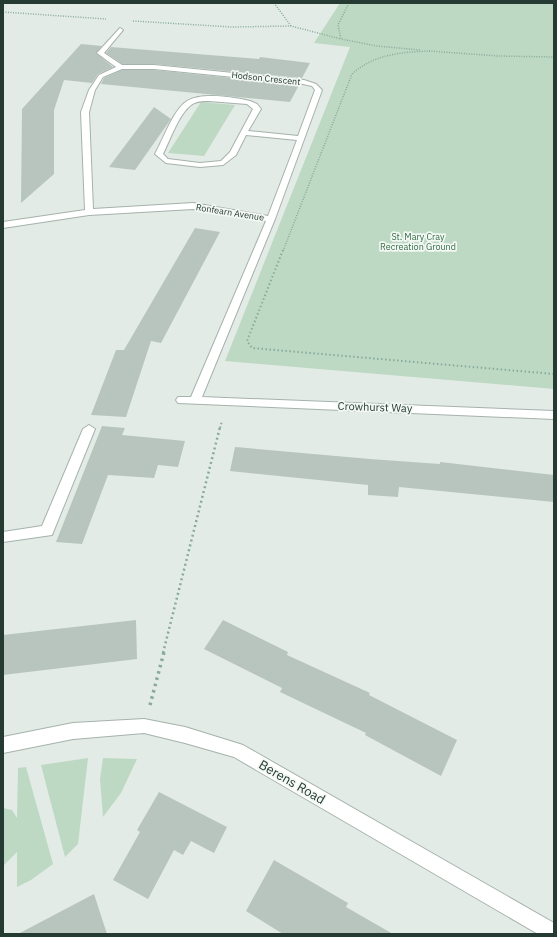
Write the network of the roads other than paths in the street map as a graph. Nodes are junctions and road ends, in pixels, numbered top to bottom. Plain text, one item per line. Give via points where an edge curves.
1 (120, 30) dead end
2 (121, 67) junction
3 (244, 133) junction
4 (300, 138) junction
5 (89, 212) junction
6 (271, 219) junction
7 (3, 224) edge
8 (182, 400) dead end
9 (195, 401) junction
10 (554, 415) edge
11 (89, 429) dead end
12 (3, 537) edge
13 (3, 745) edge
14 (554, 933) edge

1 - 2 street via 100,53
2 - 4 street, Hodson Crescent via 154,67 314,85 319,94
2 - 5 street, Hodson Crescent via 101,76 92,90 85,112
3 - 3 street via 233,153 223,164 200,165 166,161 159,154 188,103 196,100 248,102 255,105 257,109
3 - 4 street
4 - 6 street, Hodson Crescent
5 - 6 street, Ronfearn Avenue via 193,206
5 - 7 street, Ronfearn Avenue
6 - 9 street, Ronfearn Avenue
8 - 9 street
9 - 10 street, Crowhurst Way
11 - 12 street via 47,531
13 - 14 street, Berens Road via 73,731 144,726 236,750

